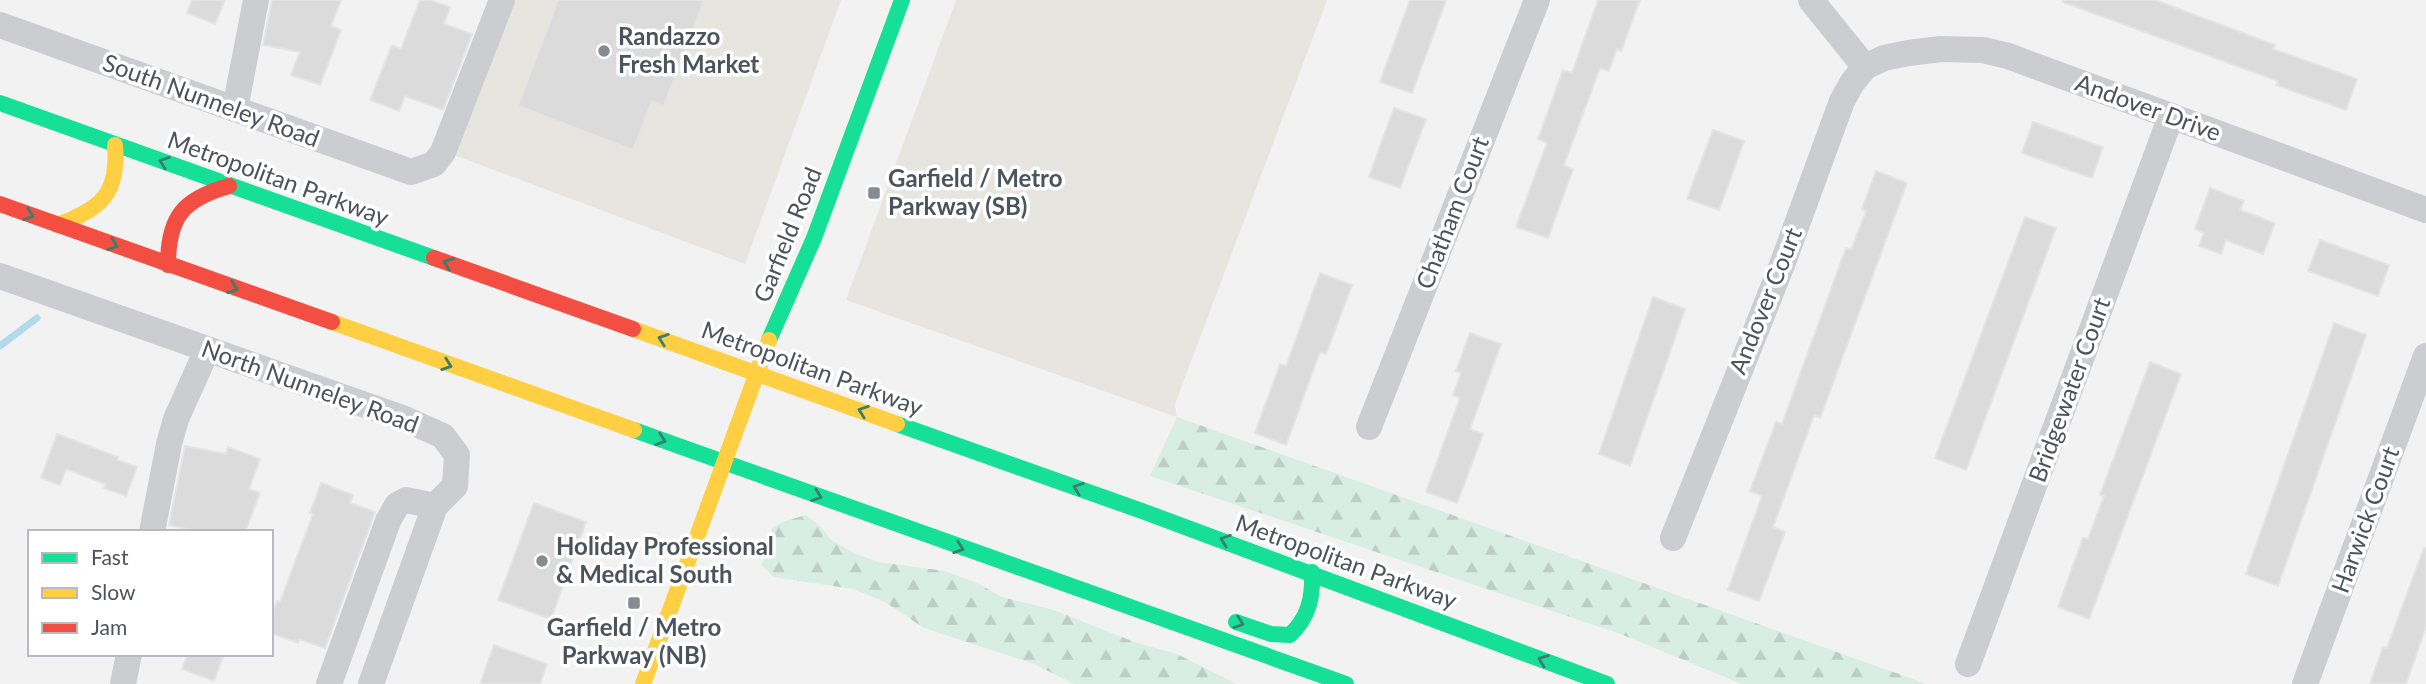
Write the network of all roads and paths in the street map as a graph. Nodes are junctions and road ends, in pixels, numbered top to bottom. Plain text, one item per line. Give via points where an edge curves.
1 (256, 0) edge
2 (502, 0) edge
3 (902, 0) edge
4 (1537, 0) edge
5 (1811, 0) edge
6 (0, 25) edge
7 (1865, 67) junction
8 (0, 103) edge
9 (234, 109) junction
10 (2171, 116) junction
11 (115, 145) junction
12 (229, 186) junction
13 (0, 204) edge
14 (2426, 210) edge
15 (57, 225) junction
16 (168, 265) junction
17 (0, 276) edge
18 (207, 350) junction
19 (2426, 356) edge
20 (757, 373) junction
21 (1370, 427) dead end
22 (723, 462) junction
23 (435, 506) junction
24 (943, 521) dead end
25 (895, 525) junction
26 (152, 530) edge
27 (1673, 538) dead end
28 (1312, 572) junction
29 (1218, 615) dead end
30 (129, 656) edge
31 (1968, 664) dead end
32 (123, 684) edge
33 (328, 684) edge
34 (371, 684) edge
35 (643, 684) edge
36 (1346, 684) edge
37 (1607, 684) edge
38 (2305, 684) edge

1 - 9 street
2 - 9 street, South Nunneley Road via 443,152 423,169 398,169
3 - 20 main road, Garfield Road via 814,238
4 - 21 street, Chatham Court
5 - 7 street
6 - 9 street, South Nunneley Road
7 - 10 street, Andover Drive via 1908,53 1983,50
7 - 27 street, Andover Court via 1842,101
8 - 11 main road, Metropolitan Parkway
10 - 14 street, Andover Drive
10 - 31 street, Bridgewater Court
12 -> 11 main road, Metropolitan Parkway
11 - 15 main road via 116,173 107,198 81,218
12 - 16 main road via 208,190 175,217 169,232
20 -> 12 main road, Metropolitan Parkway
13 -> 15 main road
15 -> 16 main road
16 -> 22 main road
17 - 18 street, North Nunneley Road
18 - 23 street, North Nunneley Road via 443,436 457,455 454,486
18 - 26 street via 176,419
19 - 38 street, Harwick Court
20 - 22 main road, Garfield Road
28 -> 20 main road, Metropolitan Parkway
22 -> 25 main road
22 - 35 main road, Garfield Road
23 - 33 street via 406,500 397,505
23 - 34 street, North Nunneley Road
24 - 25 main road
25 -> 36 main road
29 -> 28 main road via 1271,634 1290,635 1306,618 1311,604
37 -> 28 main road, Metropolitan Parkway
30 - 32 street

